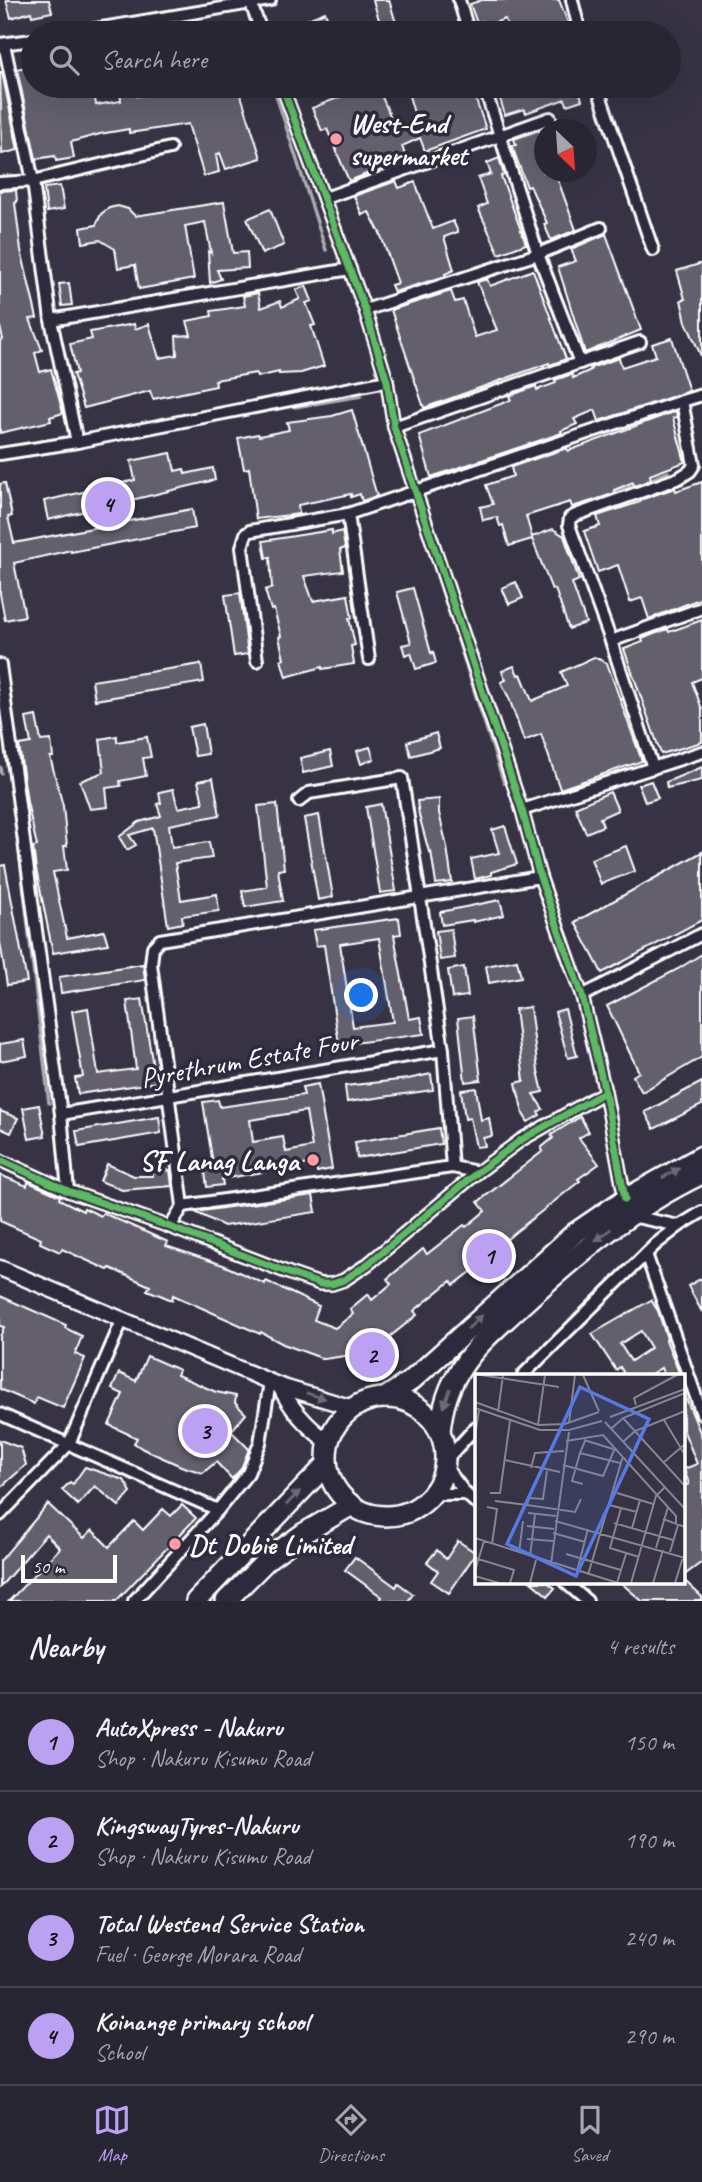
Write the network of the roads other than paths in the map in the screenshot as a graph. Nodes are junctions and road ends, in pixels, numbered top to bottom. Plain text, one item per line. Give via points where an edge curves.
1 (270, 0) edge
2 (459, 0) edge
3 (572, 0) edge
4 (251, 4) junction
5 (213, 5) edge
6 (132, 21) edge
7 (257, 21) edge
8 (465, 21) edge
9 (577, 21) edge
10 (21, 42) edge
11 (2, 44) edge
12 (287, 98) edge
13 (488, 98) edge
14 (601, 98) edge
15 (550, 118) dead end
16 (499, 136) junction
17 (170, 148) dead end
18 (33, 181) junction
19 (0, 183) edge
20 (325, 198) junction
21 (601, 228) dead end
22 (653, 250) dead end
23 (538, 254) junction
24 (350, 269) junction
25 (365, 310) junction
26 (51, 320) junction
27 (640, 342) dead end
28 (580, 363) junction
29 (387, 381) junction
30 (702, 395) edge
31 (682, 401) junction
32 (394, 427) junction
33 (76, 442) junction
34 (0, 454) edge
35 (418, 491) junction
36 (348, 514) junction
37 (702, 608) edge
38 (611, 641) junction
39 (369, 659) dead end
40 (257, 661) dead end
41 (0, 665) edge
42 (4, 725) edge
43 (702, 752) edge
44 (653, 768) junction
45 (299, 801) dead end
46 (522, 810) junction
47 (540, 877) junction
48 (419, 897) junction
49 (702, 934) edge
50 (582, 996) junction
51 (443, 1049) junction
52 (605, 1092) junction
53 (169, 1096) junction
54 (61, 1114) junction
55 (702, 1156) edge
56 (0, 1160) edge
57 (452, 1167) junction
58 (478, 1172) junction
59 (702, 1174) edge
60 (68, 1191) junction
61 (183, 1206) junction
62 (627, 1207) junction
63 (702, 1212) edge
64 (679, 1226) junction
65 (170, 1227) junction
66 (646, 1254) junction
67 (0, 1268) edge
68 (122, 1321) junction
69 (524, 1374) edge
70 (275, 1384) junction
71 (385, 1398) junction
72 (353, 1408) junction
73 (0, 1414) edge
74 (702, 1414) edge
75 (475, 1428) edge
76 (440, 1432) junction
77 (328, 1442) junction
78 (69, 1444) junction
79 (445, 1463) junction
80 (327, 1464) junction
81 (431, 1494) junction
82 (466, 1494) junction
83 (475, 1502) edge
84 (352, 1505) junction
85 (218, 1510) junction
86 (0, 1515) edge
87 (567, 1584) edge
88 (134, 1601) edge
89 (196, 1601) edge
90 (226, 1601) edge
91 (587, 1601) edge

1 - 4 street
2 - 8 street
3 - 9 street
4 - 5 street
4 - 7 street
5 - 6 street
10 - 11 street
11 - 18 street
12 - 20 street
13 - 16 street
14 - 22 street
15 - 16 street
16 - 20 street
16 - 23 street
17 - 18 street
18 - 19 street
18 - 26 street
20 - 24 street
21 - 23 street
23 - 25 street
23 - 28 street
24 - 25 street
24 - 26 street
25 - 29 street
26 - 33 street
27 - 28 street
28 - 32 street
29 - 32 street
29 - 33 street
30 - 31 street
31 - 35 street
31 - 38 street via 694,465 691,471 570,518
32 - 35 street
33 - 34 street
35 - 36 street
35 - 46 street
36 - 39 street
36 - 40 street via 246,534 242,547
37 - 38 street
38 - 44 street
41 - 42 street
42 - 54 street
43 - 44 street
44 - 46 street
45 - 48 street via 309,793 402,778
46 - 47 street
47 - 48 street
47 - 50 street
48 - 51 street
48 - 53 street via 160,940 153,947 151,964
49 - 50 street
50 - 52 street
51 - 53 street, Pyrethrum Estate Four
51 - 57 street
52 - 58 street via 522,1140
52 - 62 street
53 - 54 street, Pyrethrum Estate Four
53 - 61 street
54 - 60 street
62 -> 55 highway
56 - 60 street
57 - 58 street
57 - 61 street
58 - 65 street via 368,1264 332,1284 294,1275
59 - 62 highway
60 - 65 street
61 - 65 street
62 - 64 street
71 -> 62 highway via 412,1380 575,1233
62 -> 76 highway via 481,1343 446,1396
63 - 64 street
64 - 66 street
66 - 69 street
66 - 74 street
67 - 68 street
68 - 70 street
68 - 78 street
70 -> 72 street
70 - 77 street
70 - 85 street via 255,1458
71 - 72 highway
71 - 76 highway via 407,1402 426,1413
72 - 77 highway via 337,1423
73 - 78 street
75 - 79 street
76 - 79 highway
77 - 80 highway
78 - 85 street
78 - 86 street
79 - 81 highway
79 - 82 street
80 - 84 highway via 331,1480
89 -> 80 highway
81 - 82 street
81 - 84 highway via 419,1506 397,1515 373,1515
82 - 83 street
84 - 90 highway via 304,1532
85 - 88 street
87 - 91 street

